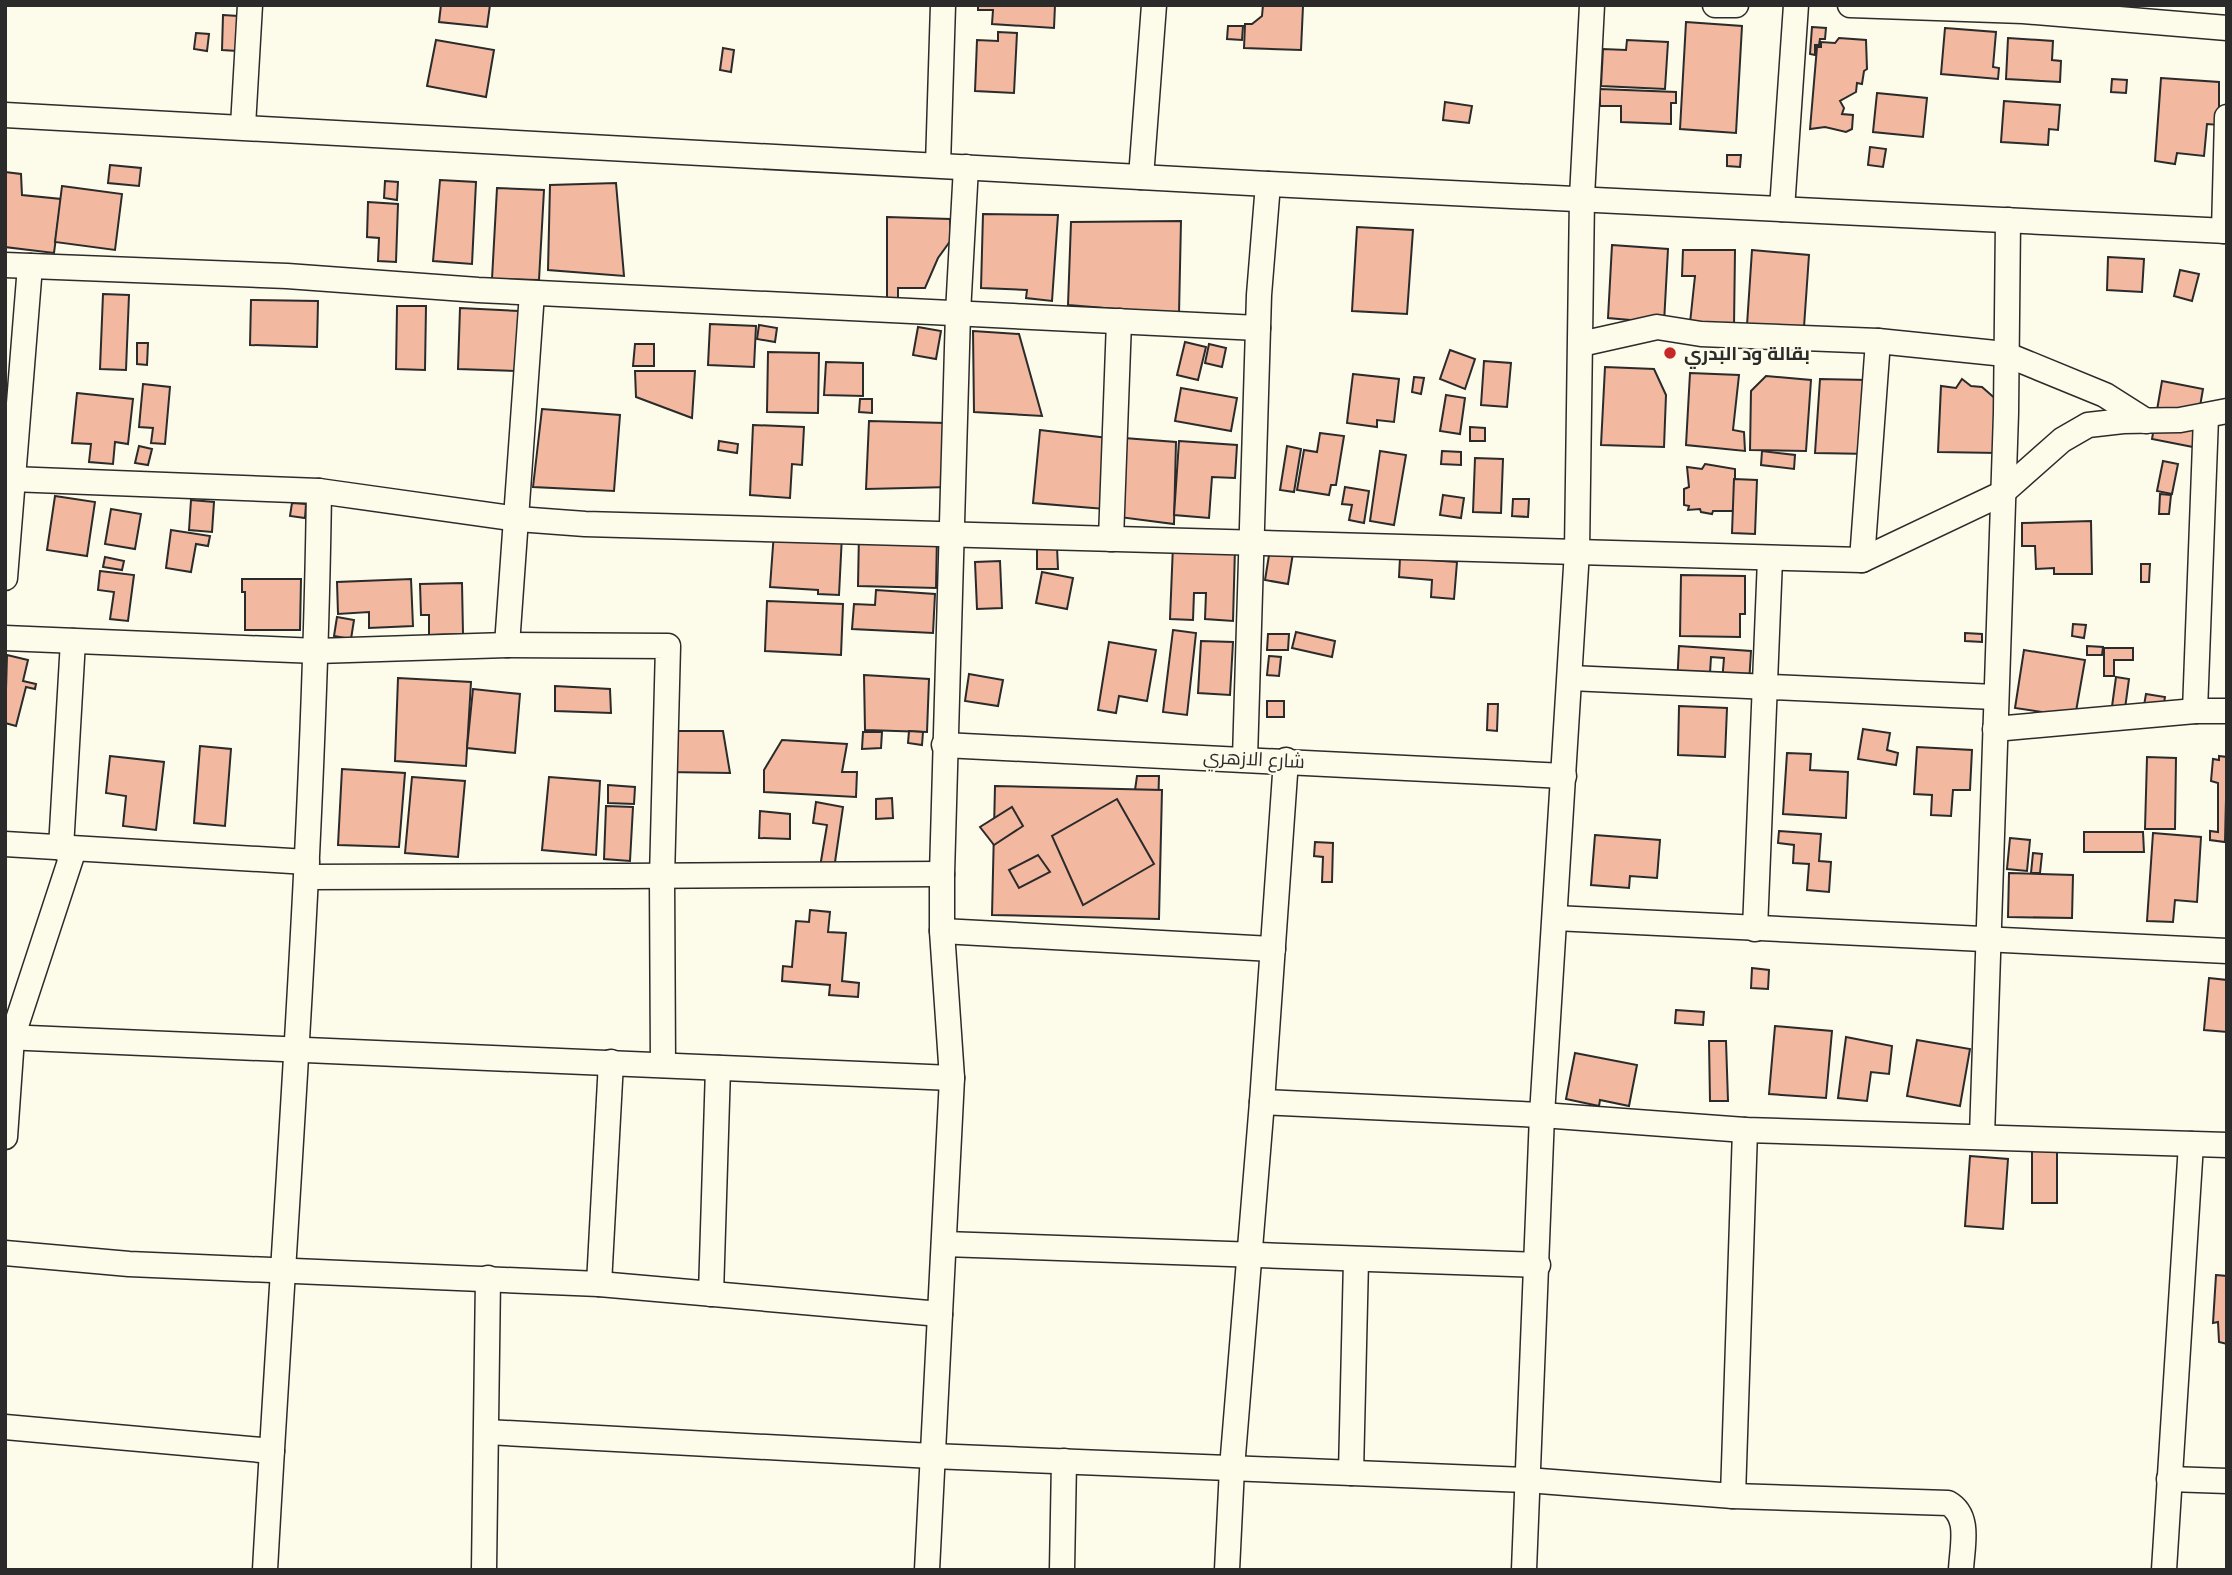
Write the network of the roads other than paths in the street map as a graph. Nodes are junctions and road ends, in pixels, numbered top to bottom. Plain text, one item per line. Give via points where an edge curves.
1 (250, 5) edge
2 (943, 5) edge
3 (1154, 5) edge
4 (1592, 5) edge
5 (1715, 5) edge
6 (1736, 5) edge
7 (1796, 5) edge
8 (1850, 5) edge
9 (2023, 8) edge
10 (2227, 29) edge
11 (5, 115) edge
12 (2227, 117) edge
13 (243, 126) junction
14 (938, 166) junction
15 (966, 167) junction
16 (1141, 177) junction
17 (1268, 184) junction
18 (1582, 197) junction
19 (1782, 209) junction
20 (2008, 220) junction
21 (2225, 231) edge
22 (5, 265) edge
23 (30, 267) junction
24 (532, 293) junction
25 (958, 313) junction
26 (1119, 321) junction
27 (1258, 328) junction
28 (1878, 341) junction
29 (1581, 344) junction
30 (2006, 354) junction
31 (2216, 414) edge
32 (2146, 421) junction
33 (11, 479) junction
34 (319, 491) junction
35 (2001, 494) junction
36 (518, 519) junction
37 (953, 533) junction
38 (1111, 539) junction
39 (1249, 542) junction
40 (1577, 551) junction
41 (1770, 559) junction
42 (1862, 560) junction
43 (5, 578) edge
44 (5, 638) edge
45 (73, 641) junction
46 (507, 645) junction
47 (317, 650) junction
48 (1570, 678) junction
49 (1765, 687) junction
50 (1995, 697) junction
51 (2195, 711) junction
52 (2227, 711) edge
53 (1995, 729) junction
54 (944, 744) junction
55 (1245, 758) junction
56 (1286, 760) junction
57 (1564, 776) junction
58 (5, 844) edge
59 (68, 848) junction
60 (307, 870) junction
61 (942, 874) junction
62 (662, 878) junction
63 (1555, 918) junction
64 (1755, 929) junction
65 (942, 931) junction
66 (1989, 939) junction
67 (1273, 949) junction
68 (2227, 951) edge
69 (9, 1038) edge
70 (298, 1050) junction
71 (611, 1062) junction
72 (663, 1065) junction
73 (718, 1068) junction
74 (952, 1078) junction
75 (1262, 1102) junction
76 (1542, 1115) junction
77 (1745, 1130) junction
78 (1982, 1136) junction
79 (5, 1137) edge
80 (2191, 1144) junction
81 (2227, 1145) edge
82 (944, 1244) junction
83 (5, 1252) edge
84 (1248, 1256) junction
85 (1356, 1259) junction
86 (1538, 1265) junction
87 (285, 1271) junction
88 (488, 1278) junction
89 (599, 1284) junction
90 (711, 1294) junction
91 (940, 1314) junction
92 (5, 1427) edge
93 (487, 1432) junction
94 (272, 1451) junction
95 (932, 1456) junction
96 (1064, 1461) junction
97 (1232, 1468) junction
98 (1351, 1473) junction
99 (2169, 1479) junction
100 (1527, 1480) junction
101 (2227, 1481) edge
102 (1733, 1496) junction
103 (265, 1570) edge
104 (484, 1570) edge
105 (927, 1570) edge
106 (1062, 1570) edge
107 (1227, 1570) edge
108 (1524, 1570) edge
109 (1961, 1570) edge
110 (2164, 1570) edge

1 - 13 street
2 - 14 street
3 - 16 street
4 - 18 street
5 - 6 street
7 - 19 street
8 - 9 street
9 - 10 street
11 - 13 street
12 - 21 street
13 - 14 street
14 - 15 street
15 - 16 street
15 - 25 street
16 - 17 street
17 - 18 street
17 - 27 street
18 - 19 street
18 - 29 street
19 - 20 street
20 - 21 street
20 - 30 street
22 - 23 street
23 - 24 street via 287,276
23 - 33 street
24 - 25 street
24 - 36 street
25 - 26 street
25 - 37 street
26 - 27 street
26 - 38 street
27 - 39 street
28 - 29 street via 1768,339 1657,327
28 - 30 street
28 - 42 street
29 - 40 street
30 - 32 street via 2105,395
30 - 35 street
31 - 32 street
31 - 51 street
32 - 35 street via 2088,425 2045,453
33 - 34 street
33 - 43 street
34 - 36 street
34 - 47 street
35 - 42 street
35 - 50 street
36 - 37 street
36 - 46 street
37 - 38 street
37 - 54 street
38 - 39 street
39 - 40 street
39 - 55 street
40 - 41 street
40 - 48 street
41 - 42 street
41 - 49 street
44 - 45 street
45 - 47 street
45 - 59 street
46 - 47 street
46 - 62 street via 668,646
47 - 60 street
48 - 49 street
48 - 57 street
49 - 50 street
49 - 64 street
50 - 53 street
51 - 52 street
51 - 53 street
53 - 66 street
54 - 55 street, شارع الازهري
54 - 61 street
55 - 56 street, شارع الازهري
56 - 57 street, شارع الازهري
56 - 67 street
57 - 63 street
58 - 59 street
59 - 60 street
59 - 69 street
60 - 62 street
60 - 70 street
61 - 62 street
61 - 65 street
62 - 72 street
63 - 64 street
63 - 76 street
64 - 66 street
65 - 67 street
65 - 74 street
66 - 68 street
66 - 78 street
67 - 75 street
69 - 70 street
69 - 79 street
70 - 71 street
70 - 87 street
71 - 72 street
71 - 89 street
72 - 73 street
73 - 74 street
73 - 90 street
74 - 82 street
75 - 76 street
75 - 84 street
76 - 77 street
76 - 86 street
77 - 78 street
77 - 102 street
78 - 80 street
80 - 81 street
80 - 99 street
82 - 84 street
82 - 91 street
83 - 87 street via 129,1264
84 - 85 street
84 - 97 street
85 - 86 street
85 - 98 street
86 - 100 street
87 - 88 street
87 - 94 street
88 - 89 street
88 - 93 street
89 - 90 street
90 - 91 street
91 - 95 street
92 - 94 street
93 - 95 street
93 - 104 street
94 - 103 street
95 - 96 street
95 - 105 street
96 - 97 street
96 - 106 street
97 - 98 street
97 - 107 street
98 - 100 street
99 - 101 street
99 - 110 street
100 - 102 street
100 - 108 street
102 - 109 street via 1948,1503 1963,1519

